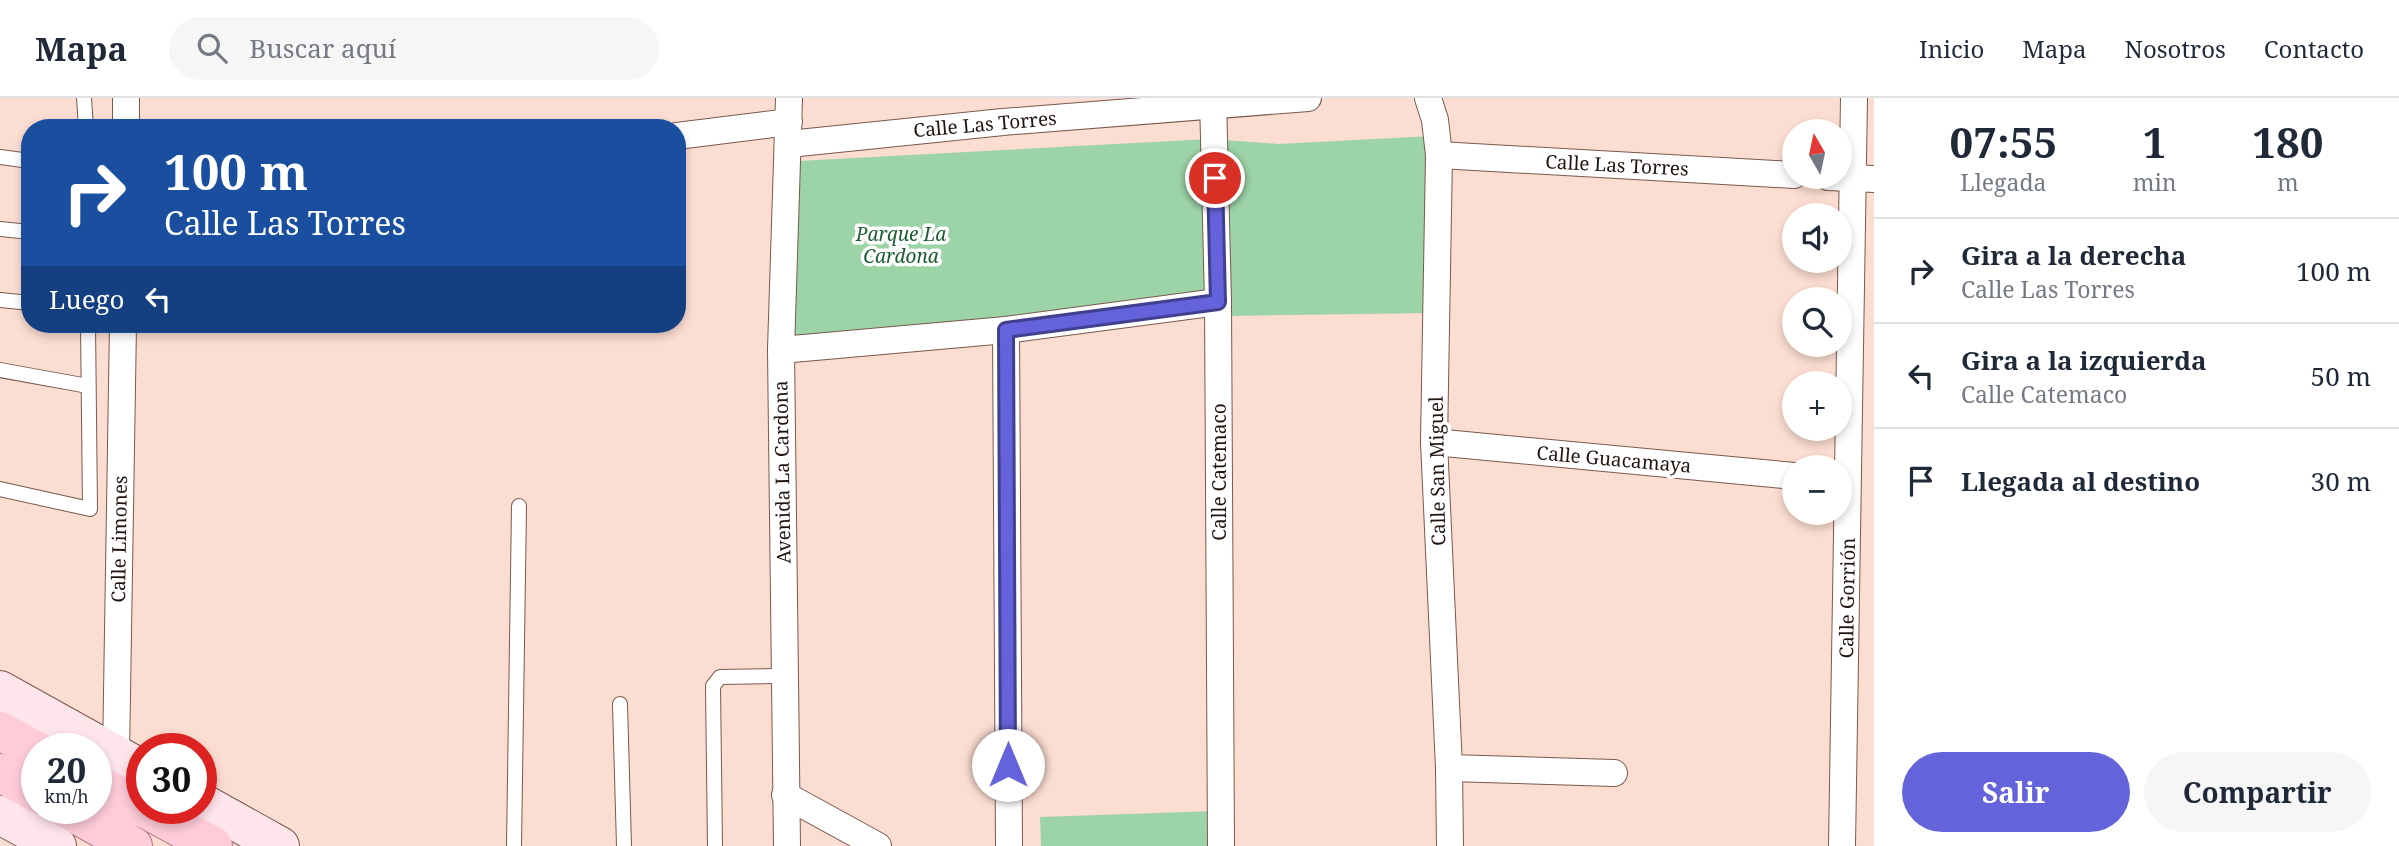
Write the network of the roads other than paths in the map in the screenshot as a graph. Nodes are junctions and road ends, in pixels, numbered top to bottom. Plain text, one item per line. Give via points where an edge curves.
1 (84, 98) edge
2 (126, 98) edge
3 (1308, 98) edge
4 (1428, 98) edge
5 (1854, 98) edge
6 (1213, 101) edge
7 (1003, 110) edge
8 (85, 119) edge
9 (126, 119) edge
10 (789, 121) edge
11 (686, 135) edge
12 (1852, 151) edge
13 (1439, 155) junction
14 (0, 158) edge
15 (21, 161) edge
16 (1782, 174) edge
17 (1851, 189) edge
18 (0, 229) edge
19 (21, 231) edge
20 (0, 300) edge
21 (21, 302) edge
22 (1218, 302) junction
23 (1006, 330) junction
24 (88, 333) edge
25 (122, 333) edge
26 (781, 350) junction
27 (0, 370) edge
28 (88, 386) junction
29 (1434, 443) junction
30 (1845, 455) edge
31 (1782, 475) edge
32 (0, 489) edge
33 (519, 506) dead end
34 (1844, 525) edge
35 (784, 676) junction
36 (0, 690) edge
37 (621, 704) dead end
38 (0, 731) edge
39 (21, 742) edge
40 (1449, 768) junction
41 (118, 769) edge
42 (0, 773) edge
43 (1614, 773) dead end
44 (21, 784) edge
45 (785, 795) junction
46 (217, 811) edge
47 (0, 815) edge
48 (94, 824) edge
49 (172, 824) edge
50 (57, 846) edge
51 (133, 846) edge
52 (213, 846) edge
53 (280, 846) edge
54 (514, 846) edge
55 (624, 846) edge
56 (715, 846) edge
57 (787, 846) edge
58 (878, 846) edge
59 (1009, 846) edge
60 (1221, 846) edge
61 (1450, 846) edge
62 (1842, 846) edge

1 - 8 lane
2 - 9 street
3 - 6 street, Calle Las Torres
4 - 13 street, Calle San Miguel
5 - 12 street, Calle Gorrión
6 - 7 street, Calle Las Torres
6 - 22 street, Calle Catemaco
7 - 10 street, Calle Las Torres
10 - 11 street, Calle Las Torres
10 - 26 street, Avenida La Cardona
13 - 16 street, Calle Las Torres
13 - 29 street, Calle San Miguel
14 - 15 lane
17 - 30 street, Calle Gorrión
18 - 19 lane
20 - 21 lane
22 - 23 street
22 - 60 street, Calle Catemaco
23 - 26 street
23 - 59 street
24 - 28 lane
25 - 41 street, Calle Limones
26 - 35 street, Avenida La Cardona
27 - 28 lane
28 - 32 lane via 90,509
29 - 31 street, Calle Guacamaya
29 - 40 street, Calle San Miguel
33 - 54 lane
34 - 62 street, Calle Gorrión
35 - 45 street, Avenida La Cardona
35 - 56 lane via 720,677 713,686
36 - 41 main road
37 - 55 lane
38 - 39 main road
40 - 43 street
40 - 61 street, Calle San Miguel
42 - 44 main road
45 - 57 street, Avenida La Cardona
45 - 58 street
46 - 53 main road
47 - 50 main road
48 - 51 main road
49 - 52 main road

